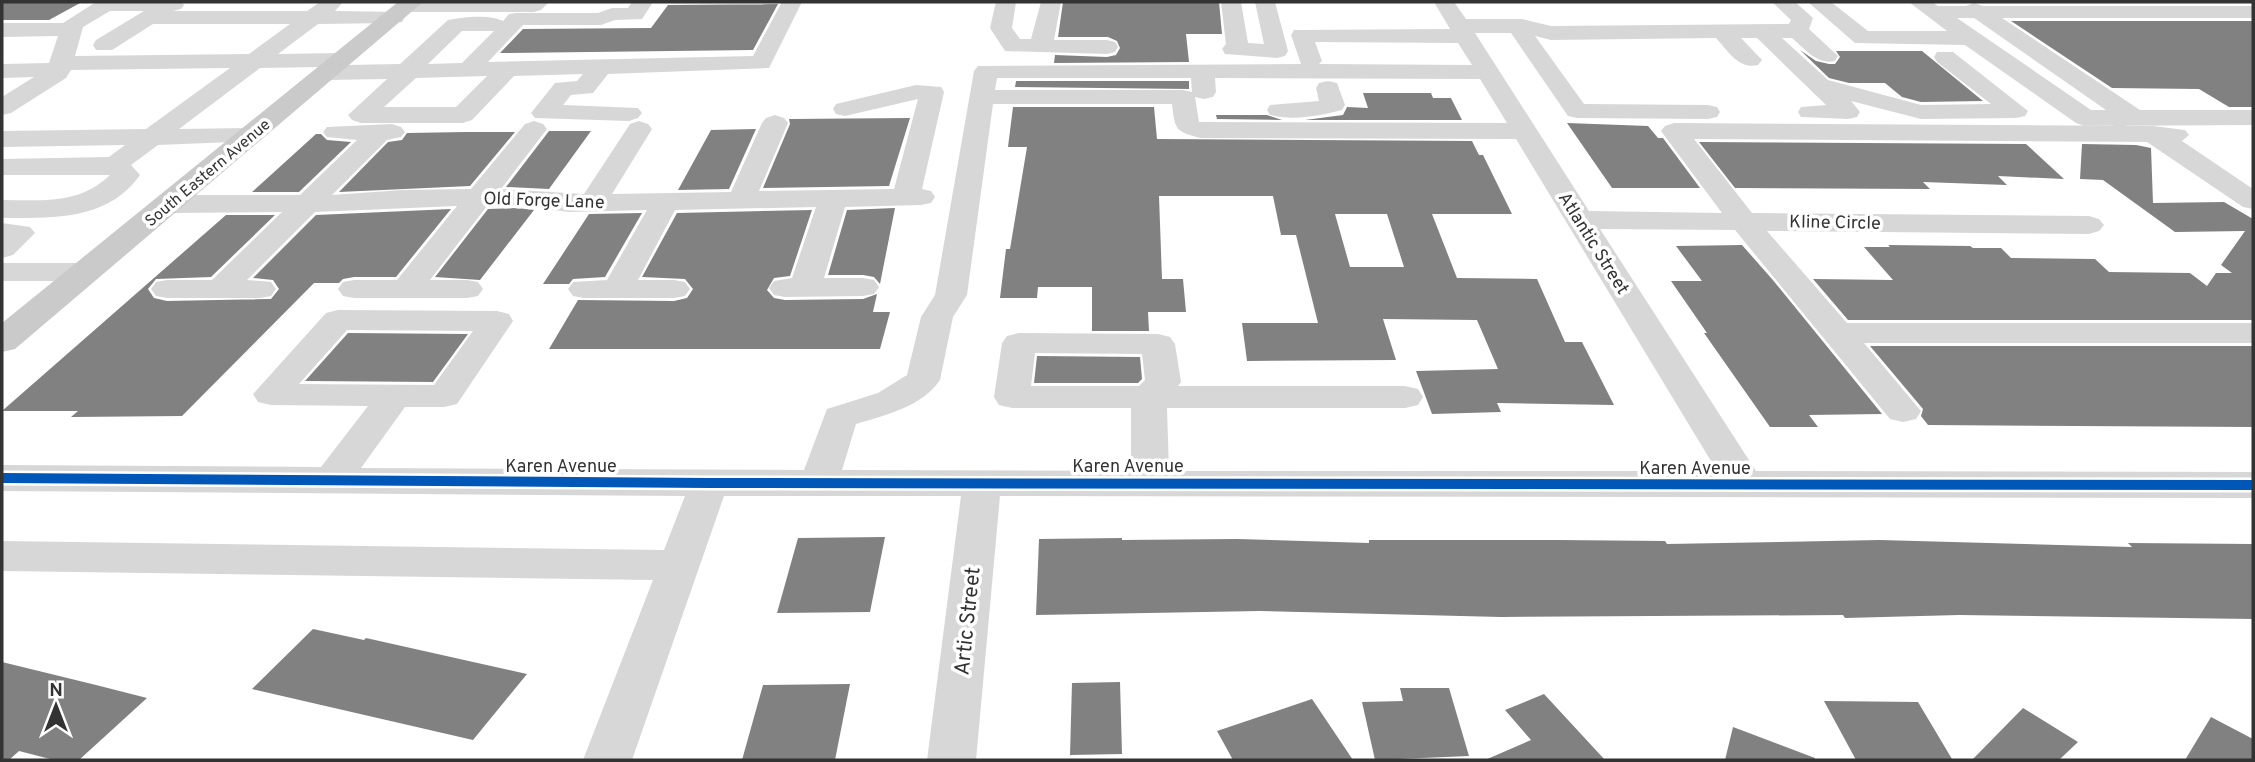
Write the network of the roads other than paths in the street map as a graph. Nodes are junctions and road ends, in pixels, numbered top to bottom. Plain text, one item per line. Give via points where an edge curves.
1 (539, 2) edge
2 (592, 2) edge
3 (642, 2) edge
4 (652, 2) edge
5 (792, 2) edge
6 (1006, 2) edge
7 (1051, 2) edge
8 (1231, 2) edge
9 (1265, 2) edge
10 (1783, 2) edge
11 (1818, 2) edge
12 (107, 4) edge
13 (326, 7) edge
14 (1926, 7) edge
15 (1970, 7) edge
16 (404, 8) edge
17 (171, 11) junction
18 (2253, 12) edge
19 (1507, 17) junction
20 (143, 21) junction
21 (1456, 21) edge
22 (512, 24) junction
23 (2, 30) edge
24 (1762, 31) junction
25 (1798, 31) junction
26 (1721, 32) junction
27 (1970, 38) junction
28 (284, 39) junction
29 (104, 45) junction
30 (66, 46) junction
31 (1041, 46) junction
32 (1133, 47) dead end
33 (1238, 49) junction
34 (1827, 55) dead end
35 (1438, 56) dead end
36 (1945, 57) dead end
37 (1749, 60) dead end
38 (254, 61) junction
39 (602, 65) junction
40 (334, 66) junction
41 (1206, 69) junction
42 (2, 71) edge
43 (460, 71) junction
44 (506, 71) junction
45 (407, 72) junction
46 (1493, 80) junction
47 (1819, 86) junction
48 (650, 87) dead end
49 (584, 88) junction
50 (982, 96) junction
51 (2, 108) edge
52 (845, 109) dead end
53 (2253, 118) edge
54 (409, 123) junction
55 (775, 123) dead end
56 (2143, 126) junction
57 (534, 129) junction
58 (570, 129) dead end
59 (499, 130) dead end
60 (1525, 131) junction
61 (336, 132) dead end
62 (380, 132) junction
63 (2253, 135) edge
64 (250, 136) junction
65 (153, 137) junction
66 (2, 139) edge
67 (115, 166) junction
68 (7, 170) edge
69 (480, 197) junction
70 (833, 199) junction
71 (741, 200) junction
72 (666, 201) junction
73 (2253, 201) edge
74 (593, 202) junction
75 (307, 203) junction
76 (168, 204) junction
77 (2, 209) edge
78 (1580, 220) junction
79 (1744, 222) junction
80 (2089, 225) dead end
81 (2, 232) edge
82 (2, 249) edge
83 (2, 272) edge
84 (86, 272) junction
85 (863, 287) dead end
86 (167, 289) dead end
87 (220, 289) junction
88 (260, 289) dead end
89 (354, 289) dead end
90 (406, 289) junction
91 (467, 289) dead end
92 (584, 289) dead end
93 (617, 289) junction
94 (674, 289) dead end
95 (1836, 333) junction
96 (2253, 333) edge
97 (2, 341) edge
98 (395, 396) junction
99 (1405, 397) dead end
100 (1903, 411) dead end
101 (2, 478) edge
102 (332, 480) junction
103 (982, 481) junction
104 (818, 482) junction
105 (1150, 482) junction
106 (709, 483) junction
107 (1744, 484) junction
108 (2253, 485) edge
109 (2, 556) edge
110 (679, 565) junction
111 (608, 760) edge
112 (952, 760) edge

1 - 16 street via 534,6
2 - 3 street
3 - 4 street
3 - 22 street via 634,13 601,19 517,19
5 - 39 street via 761,63
6 - 31 street via 1001,28 1013,46
7 - 31 street
8 - 33 street
9 - 33 street via 1277,51
10 - 25 street via 1802,18
11 - 27 street via 1863,38
12 - 17 street
12 - 30 street
13 - 16 street
13 - 17 street
13 - 28 street
14 - 15 street
14 - 27 street
15 - 18 street
15 - 56 street
16 - 40 main road, South Eastern Avenue
17 - 20 street
17 - 28 street via 151,34
19 - 21 street
19 - 26 street via 1551,33
19 - 47 street via 1577,111 1848,113
20 - 29 street
20 - 30 street
21 - 35 street via 1304,41
21 - 46 street, Atlantic Street
22 - 43 street
22 - 45 street via 456,24
23 - 30 street
24 - 25 street
24 - 26 street
24 - 47 street
25 - 34 street
26 - 37 street
27 - 56 street via 2085,118
28 - 29 street
28 - 38 street
29 - 30 street
30 - 38 street
30 - 42 street
30 - 51 street
31 - 32 street
33 - 41 street
36 - 47 street via 2016,111 1921,112
38 - 40 street
38 - 65 street
39 - 44 street
39 - 49 street
40 - 45 street
40 - 64 main road, South Eastern Avenue
41 - 46 street
41 - 46 street via 1206,111 1311,110 1333,105 1328,88
41 - 50 street via 986,71
43 - 44 street
43 - 45 street
43 - 54 street
44 - 54 street via 463,115
45 - 54 street via 361,116
46 - 60 street, Atlantic Street
48 - 49 street
49 - 74 street via 564,88 544,113 634,121
50 - 60 street via 1183,96 1187,127 1200,130
50 - 104 street via 951,295 937,317 923,380 891,401 840,417
52 - 70 street, Old Forge Lane via 932,92 914,197
53 - 56 street
54 - 62 street
55 - 71 street
56 - 63 street
56 - 73 street
56 - 79 street via 1674,131
57 - 58 street
57 - 59 street
57 - 69 street
60 - 78 street, Atlantic Street
61 - 62 street
62 - 75 street
64 - 65 street
64 - 76 main road, South Eastern Avenue
65 - 66 street
65 - 67 street
67 - 68 street
67 - 77 street via 126,175 89,204
69 - 74 street, Old Forge Lane
69 - 75 street, Old Forge Lane
69 - 90 street
70 - 71 street, Old Forge Lane
70 - 85 street via 793,288
71 - 72 street, Old Forge Lane
72 - 74 street, Old Forge Lane
72 - 93 street
75 - 76 street, Old Forge Lane
75 - 87 street
76 - 84 main road, South Eastern Avenue
78 - 79 street, Kline Circle
78 - 107 street, Atlantic Street
79 - 80 street, Kline Circle
79 - 95 street
81 - 82 street via 20,233
83 - 84 street
84 - 97 main road, South Eastern Avenue
86 - 87 street
87 - 88 street
89 - 90 street
90 - 91 street
92 - 93 street
93 - 94 street
95 - 96 street
95 - 100 street
98 - 98 street via 444,396 497,321 338,320 271,394
98 - 102 street
99 - 105 street via 1149,397
101 - 102 street, Karen Avenue
102 - 106 street, Karen Avenue
103 - 104 street, Karen Avenue
103 - 105 street, Karen Avenue
103 - 112 street, Artic Street
104 - 106 street, Karen Avenue
105 - 107 street, Karen Avenue
106 - 110 street
107 - 108 street, Karen Avenue
109 - 110 street
110 - 111 street

